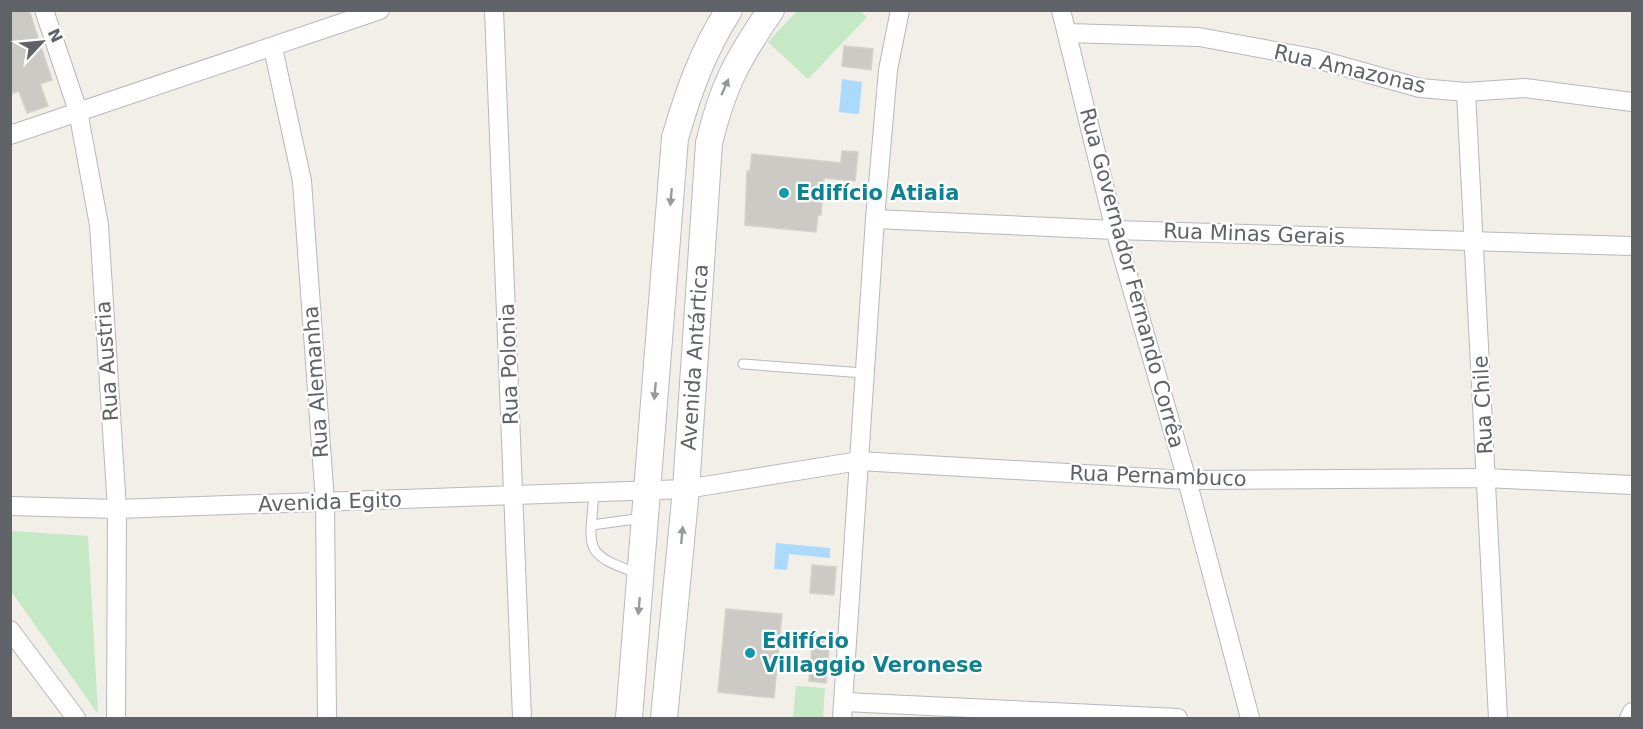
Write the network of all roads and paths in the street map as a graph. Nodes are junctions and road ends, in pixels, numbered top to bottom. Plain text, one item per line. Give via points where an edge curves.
1 (45, 10) edge
2 (380, 10) edge
3 (494, 10) edge
4 (729, 10) edge
5 (771, 10) edge
6 (900, 10) edge
7 (1061, 10) edge
8 (1067, 33) junction
9 (273, 48) junction
10 (1466, 92) junction
11 (1632, 102) edge
12 (78, 111) junction
13 (10, 135) edge
14 (875, 219) junction
15 (1115, 230) junction
16 (1475, 241) junction
17 (1632, 246) edge
18 (744, 364) dead end
19 (864, 373) junction
20 (859, 461) junction
21 (1486, 478) junction
22 (1187, 480) junction
23 (1632, 485) edge
24 (649, 489) junction
25 (686, 489) junction
26 (594, 492) junction
27 (514, 496) junction
28 (325, 502) junction
29 (10, 506) edge
30 (117, 510) junction
31 (646, 517) junction
32 (592, 525) junction
33 (642, 575) junction
34 (10, 630) edge
35 (843, 710) edge
36 (1632, 712) edge
37 (76, 718) edge
38 (116, 718) edge
39 (327, 718) edge
40 (522, 718) edge
41 (628, 718) edge
42 (664, 718) edge
43 (1178, 718) edge
44 (1250, 718) edge
45 (1498, 718) edge
46 (1629, 718) edge

1 - 12 street, Rua Austria
2 - 9 street
3 - 27 street, Rua Polonia
4 -> 24 main road, Avenida Antártica via 692,80 675,138
25 -> 5 main road, Avenida Antártica via 709,143 720,99 738,60
6 - 14 street via 888,70
7 - 8 street, Rua Governador Fernando Corrêa
8 - 10 street, Rua Amazonas via 1199,37 1313,58 1420,88
8 - 15 street, Rua Governador Fernando Corrêa
9 - 12 street
9 - 28 street, Rua Alemanha via 302,181
10 - 11 street, Rua Amazonas via 1525,88
10 - 16 street, Rua Chile
12 - 13 street
12 - 30 street, Rua Austria via 99,225
14 - 15 street, Rua Minas Gerais
14 - 19 street
15 - 16 street, Rua Minas Gerais
15 - 22 street, Rua Governador Fernando Corrêa
16 - 17 street, Rua Minas Gerais
16 - 21 street, Rua Chile
18 - 19 lane
19 - 20 street
20 - 22 street, Rua Pernambuco
20 - 25 street, Rua Pernambuco
20 - 35 street
21 - 22 street, Rua Pernambuco
21 - 23 street, Rua Pernambuco
21 - 45 street, Rua Chile
22 - 44 street, Rua Governador Fernando Corrêa
24 - 25 street, Rua Pernambuco
24 - 26 street, Avenida Egito
24 - 31 main road, Avenida Antártica
42 -> 25 main road, Avenida Antártica
26 - 27 street, Avenida Egito
26 - 32 lane
27 - 28 street, Avenida Egito
27 - 40 street, Rua Polonia
28 - 30 street, Avenida Egito
28 - 39 street, Rua Alemanha
29 - 30 street, Avenida Egito
30 - 38 street, Rua Austria
31 - 32 lane
31 - 33 main road, Avenida Antártica
32 - 33 lane via 590,541 596,554 604,561
33 -> 41 main road, Avenida Antártica
34 - 37 street
35 - 43 street
36 - 46 street

